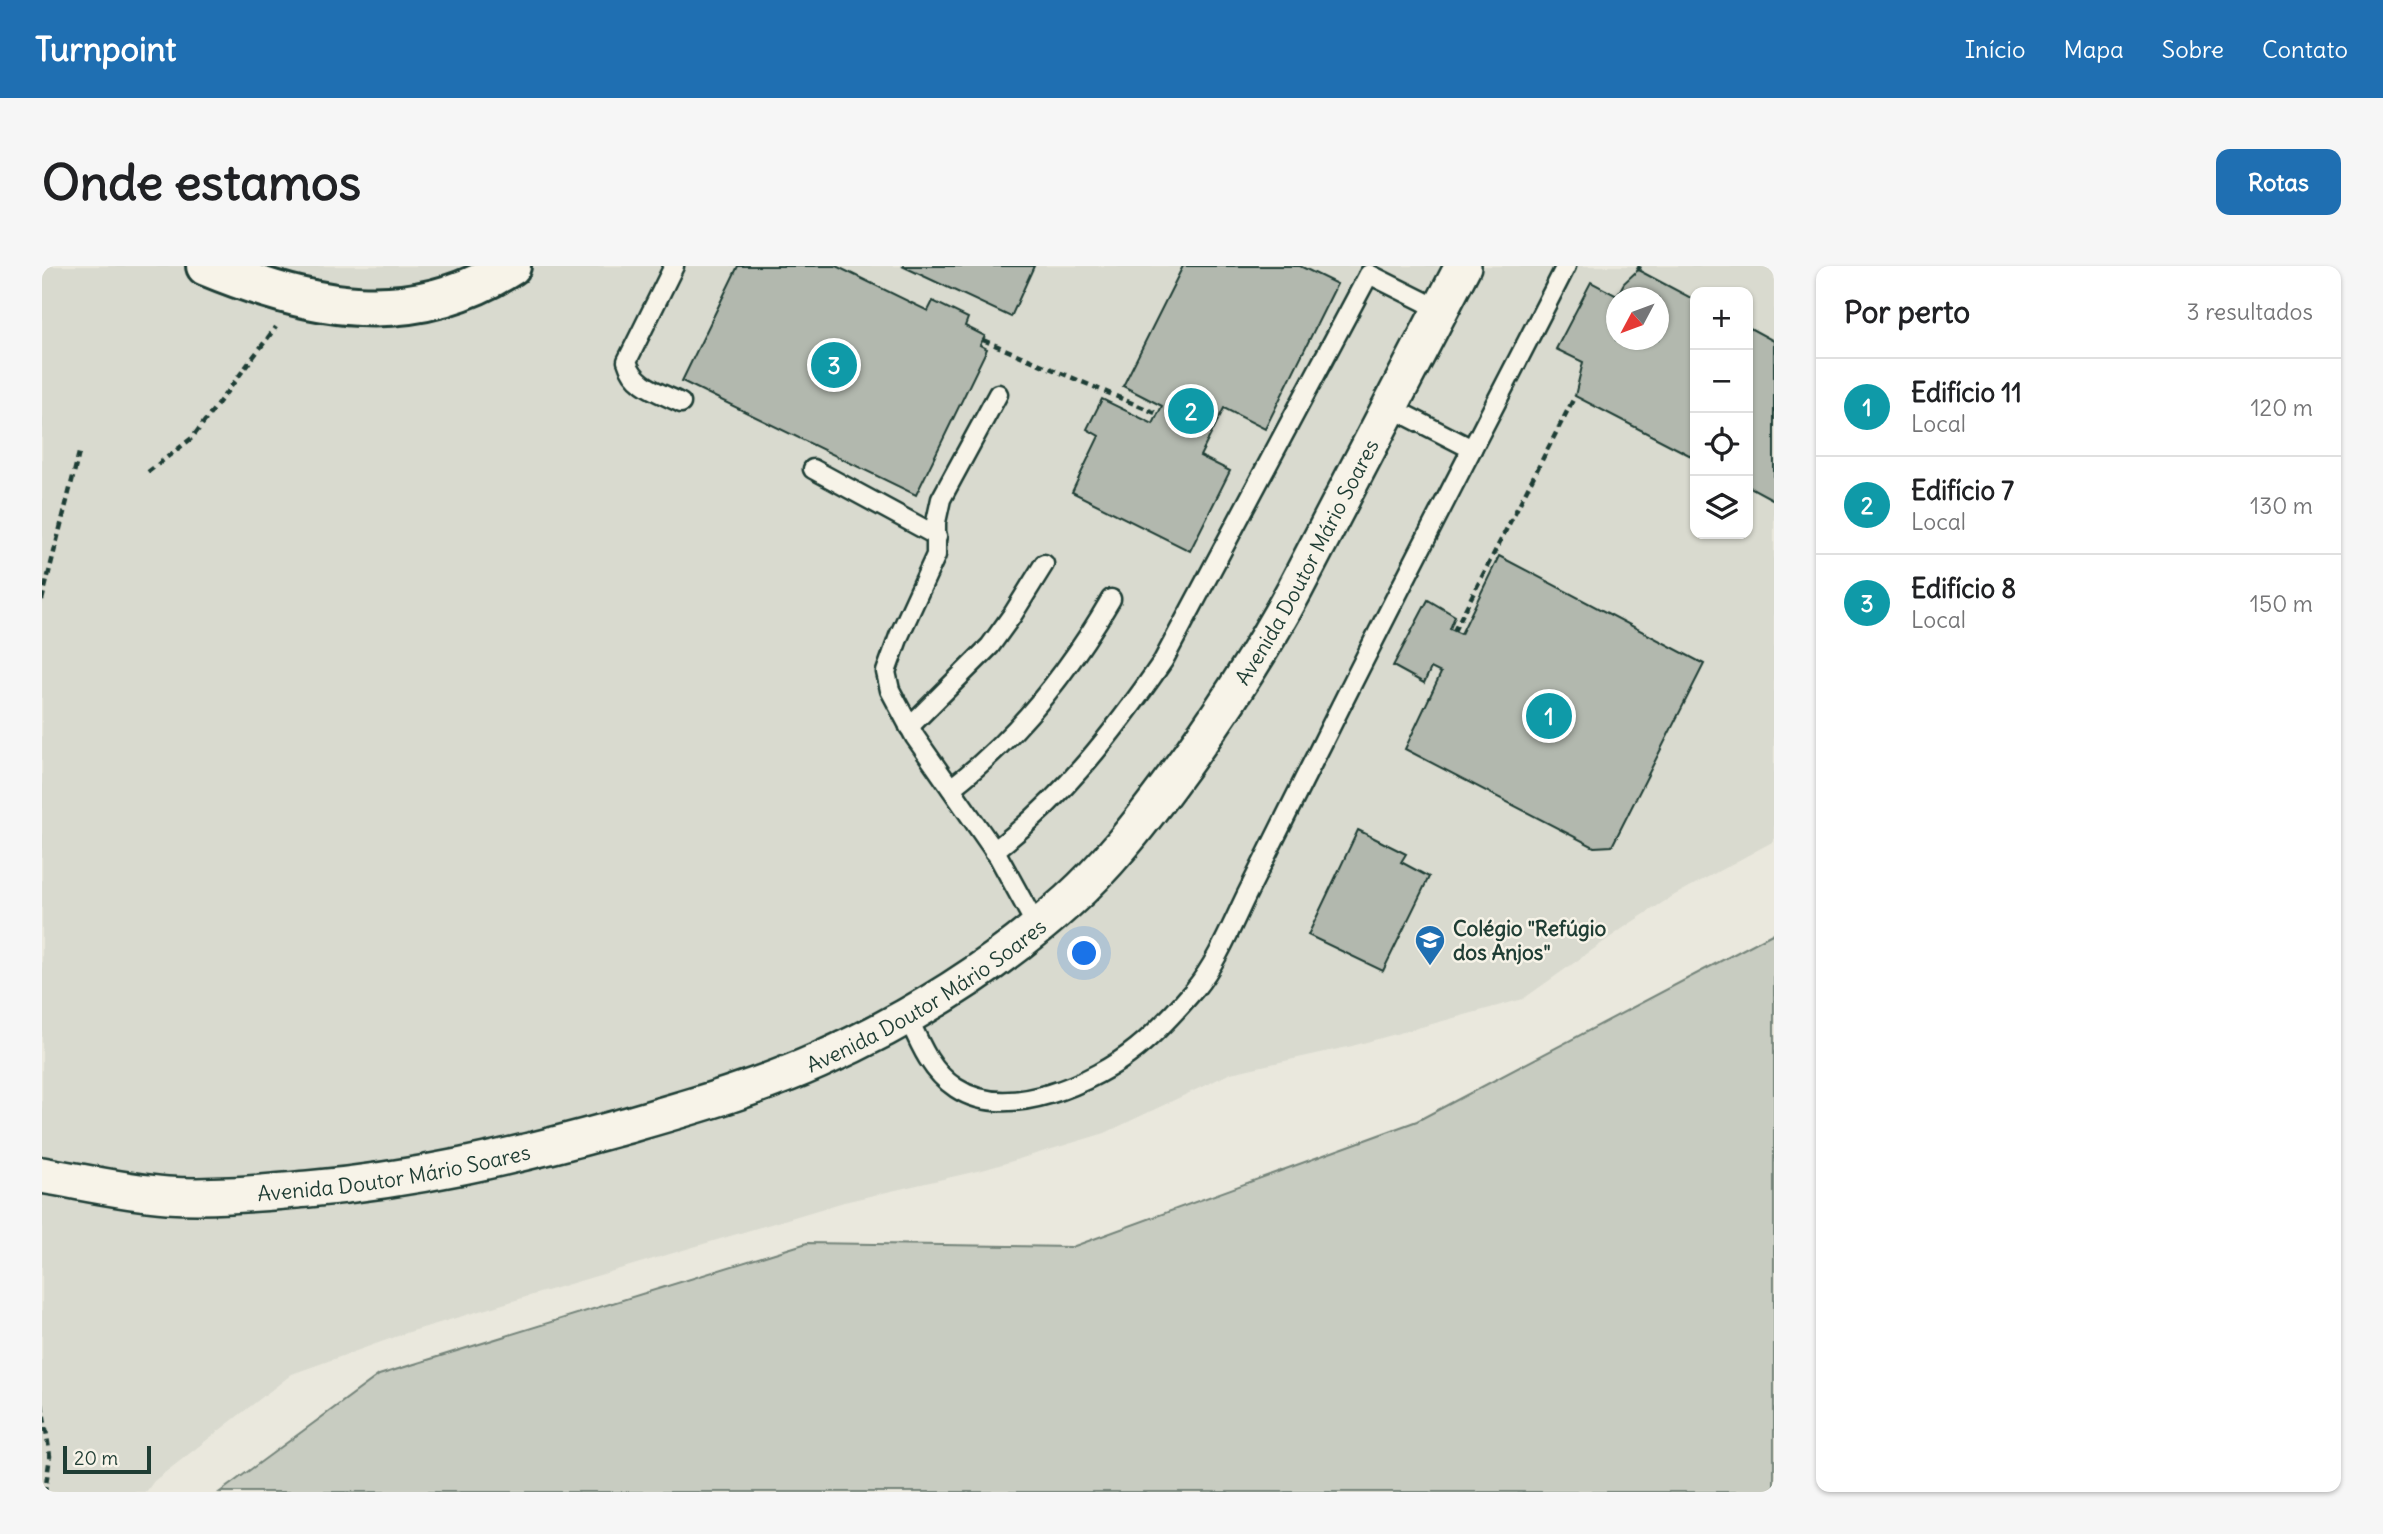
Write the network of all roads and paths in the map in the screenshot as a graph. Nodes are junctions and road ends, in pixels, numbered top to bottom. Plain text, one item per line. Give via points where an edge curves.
1 (206, 266) edge
2 (512, 266) edge
3 (674, 266) edge
4 (1463, 266) edge
5 (1566, 266) edge
6 (290, 297) junction
7 (1439, 309) junction
8 (983, 340) dead end
9 (998, 394) dead end
10 (1575, 396) dead end
11 (681, 403) dead end
12 (1388, 405) junction
13 (1158, 414) dead end
14 (1472, 449) junction
15 (79, 453) dead end
16 (813, 469) dead end
17 (148, 472) dead end
18 (937, 536) junction
19 (1044, 564) dead end
20 (1111, 599) dead end
21 (42, 600) edge
22 (1454, 631) dead end
23 (909, 727) junction
24 (951, 788) junction
25 (994, 851) junction
26 (1037, 927) junction
27 (906, 1015) junction
28 (42, 1175) edge
29 (42, 1404) edge
30 (45, 1492) edge

1 - 6 main road
2 - 6 main road via 461,291 418,303 346,306
3 - 11 lane via 626,361 641,383
4 - 7 street, Avenida Doutor Mário Soares
5 - 14 lane
6 - 17 path via 283,318 192,438
7 - 12 street, Avenida Doutor Mário Soares
7 - 25 lane via 1369,274 1163,662 1087,765 1023,829
8 - 13 path
9 - 18 lane via 941,499
10 - 22 path
12 - 14 lane
12 - 26 street, Avenida Doutor Mário Soares via 1236,691 1111,858
14 - 27 lane via 1214,960 1156,1031 1110,1066 1056,1091 1028,1099 989,1101 956,1088 942,1076
15 - 21 path
16 - 18 lane
18 - 23 lane via 936,555 886,672
19 - 23 lane via 990,646
20 - 24 lane via 1082,648 1033,711 986,760
23 - 24 lane
24 - 25 lane
25 - 26 lane
26 - 27 street, Avenida Doutor Mário Soares via 986,967
27 - 28 street, Avenida Doutor Mário Soares via 819,1060 717,1099 546,1148 418,1175 361,1184 166,1195
29 - 30 path via 50,1456

